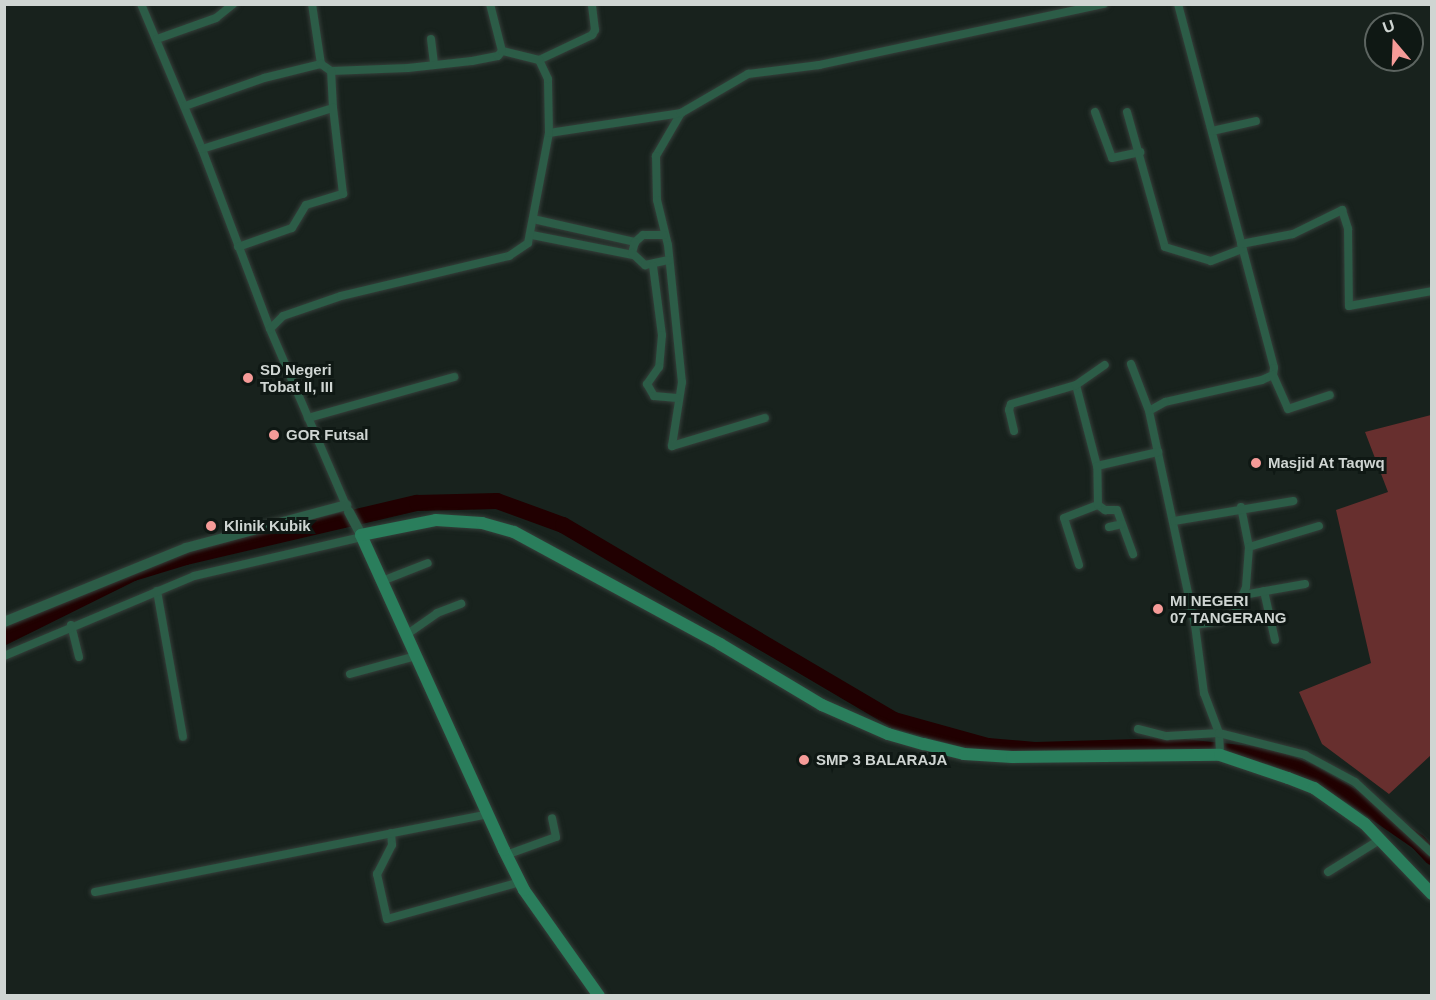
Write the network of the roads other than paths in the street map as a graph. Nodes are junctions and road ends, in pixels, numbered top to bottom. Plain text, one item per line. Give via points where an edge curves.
1 (141, 4) edge
2 (233, 4) edge
3 (312, 4) edge
4 (490, 4) edge
5 (592, 4) edge
6 (1104, 4) edge
7 (1178, 4) edge
8 (157, 39) junction
9 (431, 39) dead end
10 (502, 51) junction
11 (539, 60) junction
12 (321, 64) junction
13 (434, 65) junction
14 (331, 71) junction
15 (185, 106) junction
16 (333, 108) junction
17 (1095, 112) dead end
18 (1127, 112) dead end
19 (681, 113) junction
20 (1256, 121) dead end
21 (1212, 131) junction
22 (549, 133) junction
23 (202, 149) junction
24 (1140, 152) junction
25 (533, 219) junction
26 (532, 235) junction
27 (664, 235) junction
28 (635, 242) junction
29 (238, 247) junction
30 (1242, 247) junction
31 (633, 255) junction
32 (668, 260) junction
33 (653, 266) junction
34 (1431, 291) edge
35 (270, 328) junction
36 (1131, 364) dead end
37 (1105, 365) dead end
38 (659, 367) junction
39 (677, 367) junction
40 (1273, 375) junction
41 (454, 377) dead end
42 (1076, 385) junction
43 (1330, 395) dead end
44 (677, 398) junction
45 (1149, 411) junction
46 (308, 418) junction
47 (765, 418) dead end
48 (1014, 431) dead end
49 (1158, 452) junction
50 (1097, 466) junction
51 (1293, 501) dead end
52 (1098, 505) junction
53 (1241, 507) junction
54 (348, 508) junction
55 (1174, 521) junction
56 (1122, 524) junction
57 (1319, 526) dead end
58 (1108, 527) dead end
59 (360, 534) junction
60 (1249, 547) junction
61 (1133, 554) dead end
62 (428, 562) dead end
63 (1079, 565) dead end
64 (382, 581) junction
65 (1305, 584) dead end
66 (157, 591) junction
67 (1264, 591) junction
68 (1243, 595) junction
69 (461, 604) dead end
70 (4, 622) edge
71 (71, 625) junction
72 (1195, 625) junction
73 (406, 635) junction
74 (1275, 640) dead end
75 (4, 656) edge
76 (416, 656) junction
77 (79, 657) dead end
78 (350, 674) dead end
79 (1138, 729) dead end
80 (1219, 736) junction
81 (183, 737) dead end
82 (1220, 754) junction
83 (488, 814) junction
84 (552, 818) dead end
85 (391, 834) junction
86 (1381, 839) junction
87 (1431, 853) edge
88 (506, 855) junction
89 (1328, 872) dead end
90 (520, 882) junction
91 (95, 892) dead end
92 (1431, 894) edge
93 (599, 996) edge

1 - 8 street
2 - 8 street via 216,18
3 - 12 street
4 - 10 street
5 - 11 street via 592,35
6 - 19 street via 819,65 748,74
7 - 21 street
8 - 15 street
9 - 13 street
10 - 11 street
10 - 13 street via 498,56
11 - 22 street via 548,79
12 - 14 street
12 - 15 street via 264,78
13 - 14 street
14 - 16 street
15 - 23 street
16 - 23 street
16 - 29 street via 343,194 306,205 291,228
17 - 24 street via 1112,158
18 - 24 street
19 - 22 street
19 - 27 street via 656,156 657,200
20 - 21 street
21 - 30 street
22 - 25 street
23 - 29 street
24 - 30 street via 1167,250 1186,251 1211,261
25 - 26 street
25 - 28 street
26 - 31 street
26 - 35 street via 519,253 341,296 284,316
27 - 28 street via 643,235
27 - 32 street
28 - 31 street
29 - 35 street
30 - 34 street via 1293,234 1342,210 1348,229 1349,306
30 - 40 street
31 - 33 street via 639,263
32 - 33 street
32 - 39 street via 674,293
33 - 38 street via 662,335
35 - 46 street
36 - 45 street
37 - 42 street
38 - 39 street
38 - 44 street via 648,377 649,390 662,399
39 - 44 street via 682,392
40 - 43 street via 1288,409
40 - 45 street via 1166,402
41 - 46 street
42 - 48 street via 1011,404
42 - 50 street
44 - 47 street via 672,446
45 - 49 street
46 - 54 street
49 - 50 street
49 - 55 street
50 - 52 street
51 - 53 street
52 - 56 street via 1105,510 1116,509
52 - 63 street via 1064,515
53 - 55 street
53 - 60 street
54 - 59 street
54 - 70 street via 186,548
55 - 72 street
56 - 58 street
56 - 61 street
57 - 60 street
59 - 64 main road
59 - 66 street via 205,573
59 - 82 main road via 436,520 482,523 514,532 720,644 822,705 924,744 964,754 1012,757
60 - 68 street
62 - 64 street
64 - 73 main road
65 - 67 street
66 - 71 street
66 - 81 street
67 - 68 street
67 - 74 street
68 - 72 street via 1228,618
69 - 73 street via 437,613
71 - 75 street
71 - 77 street
72 - 80 street via 1204,693
73 - 76 main road
76 - 78 street
76 - 83 main road
79 - 80 street via 1167,736
80 - 82 street
80 - 87 street via 1258,740 1324,764 1384,805
82 - 86 main road via 1314,788
83 - 85 street
83 - 88 main road
84 - 88 street via 556,837
85 - 90 street via 392,845 377,874 387,920
85 - 91 street
86 - 89 street
86 - 92 main road
88 - 90 main road
90 - 93 main road

